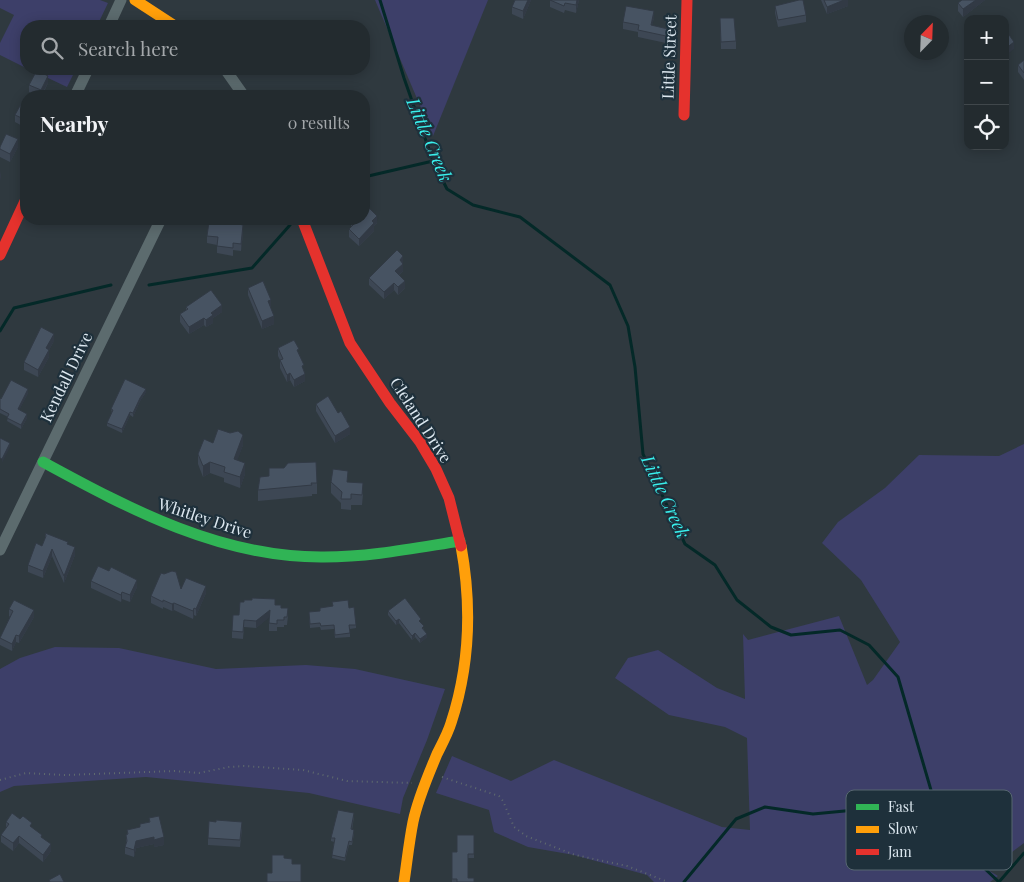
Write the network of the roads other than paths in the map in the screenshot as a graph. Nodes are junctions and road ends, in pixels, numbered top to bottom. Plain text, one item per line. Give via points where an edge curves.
1 (121, 0) edge
2 (135, 0) edge
3 (687, 0) edge
4 (112, 20) edge
5 (167, 20) edge
6 (85, 75) edge
7 (228, 75) edge
8 (78, 90) edge
9 (236, 90) edge
10 (684, 115) dead end
11 (20, 213) edge
12 (159, 225) edge
13 (304, 225) edge
14 (0, 255) edge
15 (43, 462) junction
16 (460, 541) junction
17 (0, 550) edge
18 (404, 882) edge

1 - 4 street
2 - 5 street
3 - 10 street, Little Street
6 - 8 street
7 - 9 street
11 - 14 street
12 - 15 street, Kendall Drive
13 - 16 street, Cleland Drive via 350,343 436,469 449,498
15 - 16 street, Whitley Drive via 155,521 225,545 265,553 346,557
15 - 17 street, Kendall Drive
16 - 18 street, Cleland Drive via 467,579 468,646 451,724 426,779 413,821

